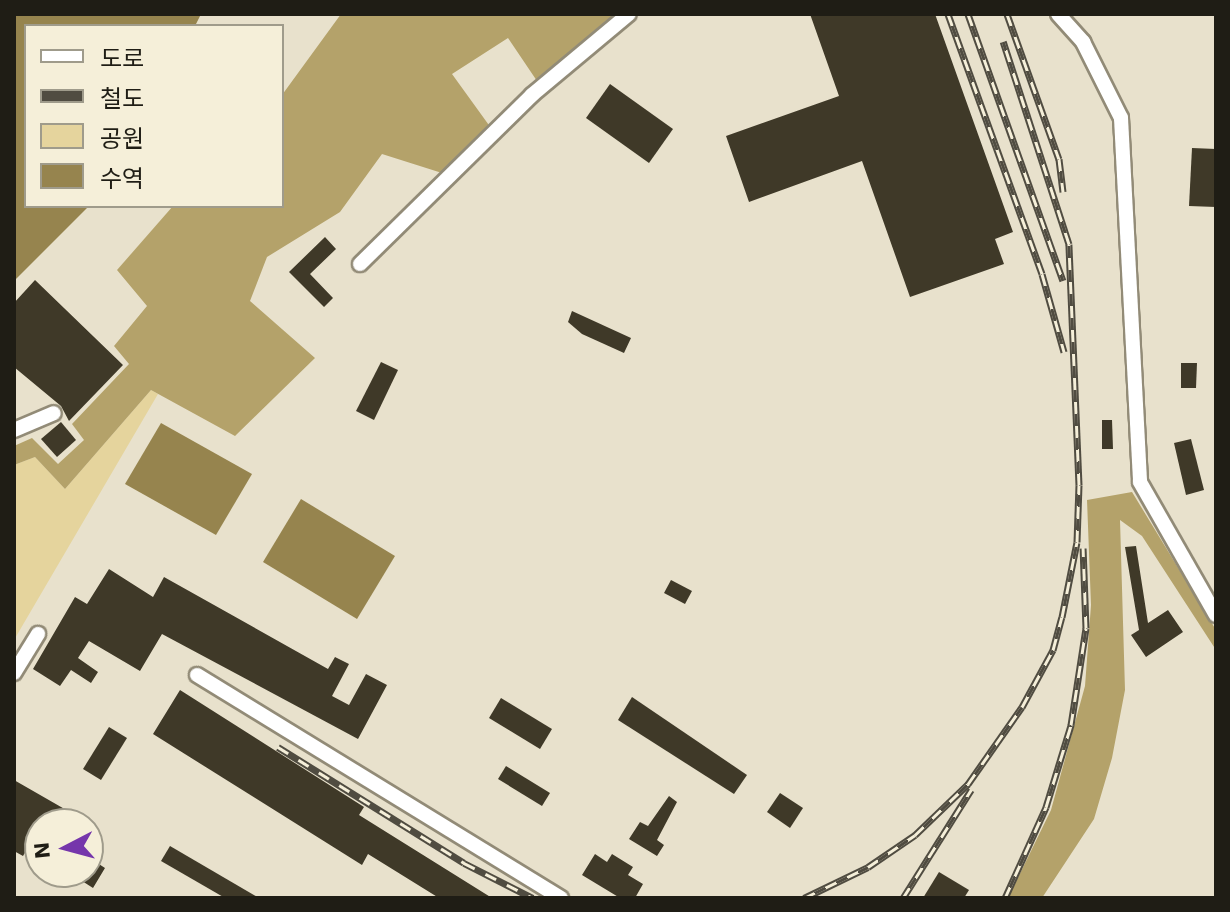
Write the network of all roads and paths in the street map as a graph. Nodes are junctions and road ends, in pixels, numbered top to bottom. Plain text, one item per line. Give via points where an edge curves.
1 (629, 14) edge
2 (1058, 14) edge
3 (360, 264) dead end
4 (54, 413) dead end
5 (14, 430) edge
6 (1216, 615) edge
7 (38, 634) dead end
8 (14, 673) edge
9 (197, 675) dead end
10 (561, 898) edge

1 - 3 street via 532,95
2 - 6 street via 1083,42 1121,118 1131,213 1140,482
4 - 5 street
7 - 8 street
9 - 10 street

